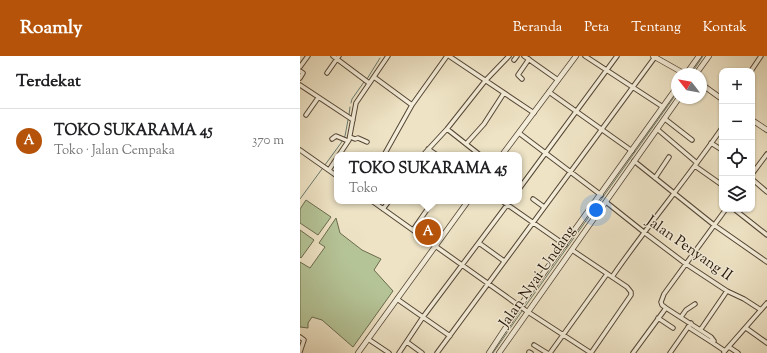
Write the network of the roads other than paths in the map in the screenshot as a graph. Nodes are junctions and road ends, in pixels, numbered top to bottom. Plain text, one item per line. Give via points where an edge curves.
1 (308, 56) edge
2 (333, 56) edge
3 (448, 56) edge
4 (509, 56) edge
5 (517, 56) edge
6 (524, 56) edge
7 (575, 56) edge
8 (585, 56) edge
9 (616, 56) edge
10 (699, 56) edge
11 (709, 56) edge
12 (761, 56) edge
13 (385, 57) edge
14 (654, 57) edge
15 (338, 58) edge
16 (529, 59) junction
17 (514, 60) dead end
18 (300, 67) edge
19 (674, 68) edge
20 (690, 68) edge
21 (700, 68) edge
22 (753, 68) edge
23 (300, 70) edge
24 (607, 70) junction
25 (326, 74) dead end
26 (374, 77) junction
27 (300, 78) edge
28 (522, 79) dead end
29 (558, 80) junction
30 (485, 81) junction
31 (368, 82) junction
32 (300, 85) edge
33 (633, 88) junction
34 (707, 88) edge
35 (549, 92) junction
36 (504, 93) junction
37 (671, 96) edge
38 (719, 97) edge
39 (318, 98) junction
40 (675, 104) edge
41 (412, 105) junction
42 (663, 107) junction
43 (576, 112) junction
44 (534, 113) junction
45 (306, 115) dead end
46 (351, 119) junction
47 (665, 119) junction
48 (755, 122) edge
49 (447, 129) junction
50 (602, 129) junction
51 (657, 129) junction
52 (767, 130) edge
53 (719, 132) edge
54 (519, 133) junction
55 (350, 137) junction
56 (332, 139) dead end
57 (346, 140) junction
58 (692, 140) dead end
59 (367, 142) dead end
60 (711, 143) junction
61 (466, 144) junction
62 (719, 148) edge
63 (428, 149) junction
64 (300, 150) edge
65 (632, 151) junction
66 (340, 152) edge
67 (386, 152) edge
68 (426, 152) edge
69 (432, 152) edge
70 (476, 152) edge
71 (504, 152) edge
72 (545, 153) junction
73 (767, 154) edge
74 (669, 157) dead end
75 (334, 161) edge
76 (634, 161) junction
77 (696, 164) junction
78 (326, 169) junction
79 (755, 170) edge
80 (571, 172) junction
81 (334, 174) edge
82 (655, 178) junction
83 (755, 182) edge
84 (719, 183) edge
85 (522, 185) edge
86 (767, 192) edge
87 (674, 194) junction
88 (601, 195) junction
89 (532, 199) dead end
90 (606, 202) junction
91 (376, 204) edge
92 (386, 204) edge
93 (431, 204) edge
94 (466, 204) edge
95 (507, 204) edge
96 (509, 204) edge
97 (544, 208) junction
98 (383, 209) junction
99 (724, 212) edge
100 (738, 212) edge
101 (533, 223) junction
102 (714, 225) junction
103 (413, 230) junction
104 (645, 233) junction
105 (767, 235) edge
106 (479, 243) junction
107 (565, 245) junction
108 (436, 246) junction
109 (572, 250) junction
110 (504, 261) junction
111 (767, 262) edge
112 (686, 264) junction
113 (463, 265) junction
114 (607, 274) junction
115 (612, 277) junction
116 (489, 283) junction
117 (727, 291) junction
118 (397, 299) junction
119 (767, 303) edge
120 (695, 304) dead end
121 (521, 306) junction
122 (666, 308) junction
123 (762, 309) junction
124 (528, 311) junction
125 (767, 311) edge
126 (423, 317) junction
127 (681, 317) junction
128 (658, 318) junction
129 (690, 325) junction
130 (673, 328) dead end
131 (746, 328) junction
132 (701, 329) junction
133 (563, 335) junction
134 (450, 336) junction
135 (300, 337) edge
136 (368, 339) junction
137 (407, 342) junction
138 (713, 343) junction
139 (767, 343) edge
140 (534, 345) dead end
141 (729, 347) junction
142 (300, 352) edge
143 (724, 352) edge
144 (358, 353) edge
145 (388, 353) edge
146 (399, 353) edge
147 (422, 353) edge
148 (437, 353) edge
149 (489, 353) edge
150 (499, 353) edge
151 (547, 353) edge
152 (550, 353) edge
153 (591, 353) edge
154 (633, 353) edge
155 (670, 353) edge
156 (738, 353) edge

1 - 18 street
2 - 15 street
3 - 30 street
3 - 41 street
4 - 30 street
5 - 17 street
6 - 16 street
7 - 29 street
8 - 24 street
9 - 24 street
10 - 20 street
11 - 21 street
12 - 22 street
13 - 26 street
14 - 19 street
14 - 33 street
15 - 25 street
15 - 31 street
16 - 28 street via 518,73
16 - 29 street
23 - 27 street via 303,73
24 - 33 street
24 - 43 street
26 - 31 street
26 - 41 street
29 - 35 street
30 - 36 street
30 - 49 street
31 - 46 street via 356,103
32 - 39 street
33 - 42 street
33 - 50 street
34 - 38 street
35 - 43 street
35 - 44 street
36 - 44 street
36 - 61 street via 484,124
37 - 42 street
39 - 45 street
39 - 46 street
40 - 47 street, Jalan Nyai Undang
41 - 67 street
42 - 65 street
43 - 50 street
43 - 72 street
44 - 54 street
46 - 55 street
47 - 51 street, Jalan Nyai Undang
47 - 58 street
48 - 52 street
49 - 61 street
49 - 63 street
50 - 65 street
50 - 80 street
51 - 76 street, Jalan Nyai Undang
51 - 77 street
53 - 60 street
54 - 71 street
54 - 72 street
55 - 57 street
55 - 59 street
56 - 57 street via 335,136
57 - 66 street
60 - 62 street
60 - 77 street
61 - 70 street
63 - 68 street
63 - 69 street
64 - 78 street
65 - 88 street
72 - 80 street
72 - 85 street
73 - 79 street
74 - 82 street
75 - 78 street
76 - 82 street
76 - 90 street, Jalan Nyai Undang
77 - 84 street
77 - 87 street
78 - 81 street
80 - 88 street
80 - 97 street
82 - 87 street
83 - 86 street
87 - 102 street
87 - 104 street
88 - 107 street
89 - 97 street
90 - 104 street, Jalan Penyang II
90 - 109 street, Jalan Nyai Undang
91 - 98 street
92 - 98 street
93 - 103 street
94 - 108 street
95 - 106 street
96 - 101 street
97 - 101 street
98 - 103 street
99 - 102 street
100 - 105 street
101 - 107 street
101 - 110 street
102 - 111 street
102 - 112 street
103 - 108 street
104 - 112 street, Jalan Penyang II
104 - 115 street
106 - 110 street
106 - 113 street
107 - 121 street
108 - 113 street
108 - 118 street
109 - 114 street
109 - 124 street, Jalan Nyai Undang
110 - 116 street
112 - 117 street, Jalan Penyang II
112 - 122 street via 662,299 662,305
113 - 116 street
113 - 126 street
114 - 115 street
114 - 133 street
115 - 153 street via 630,289 631,295
116 - 121 street
116 - 134 street
117 - 123 street, Jalan Penyang II
117 - 132 street
118 - 126 street
118 - 136 street
119 - 123 street
120 - 127 street
121 - 124 street
121 - 149 street
122 - 127 street
122 - 128 street
123 - 125 street, Jalan Penyang II
123 - 131 street
124 - 133 street
124 - 150 street, Jalan Nyai Undang
126 - 134 street
126 - 137 street
127 - 129 street
128 - 130 street
128 - 154 street
129 - 132 street
129 - 138 street
129 - 155 street
131 - 139 street
131 - 141 street
132 - 138 street via 711,337
133 - 152 street
133 - 153 street
134 - 148 street
135 - 142 street via 304,340
136 - 144 street
136 - 145 street
137 - 146 street
137 - 147 street
138 - 143 street
140 - 151 street
141 - 143 street
141 - 156 street

